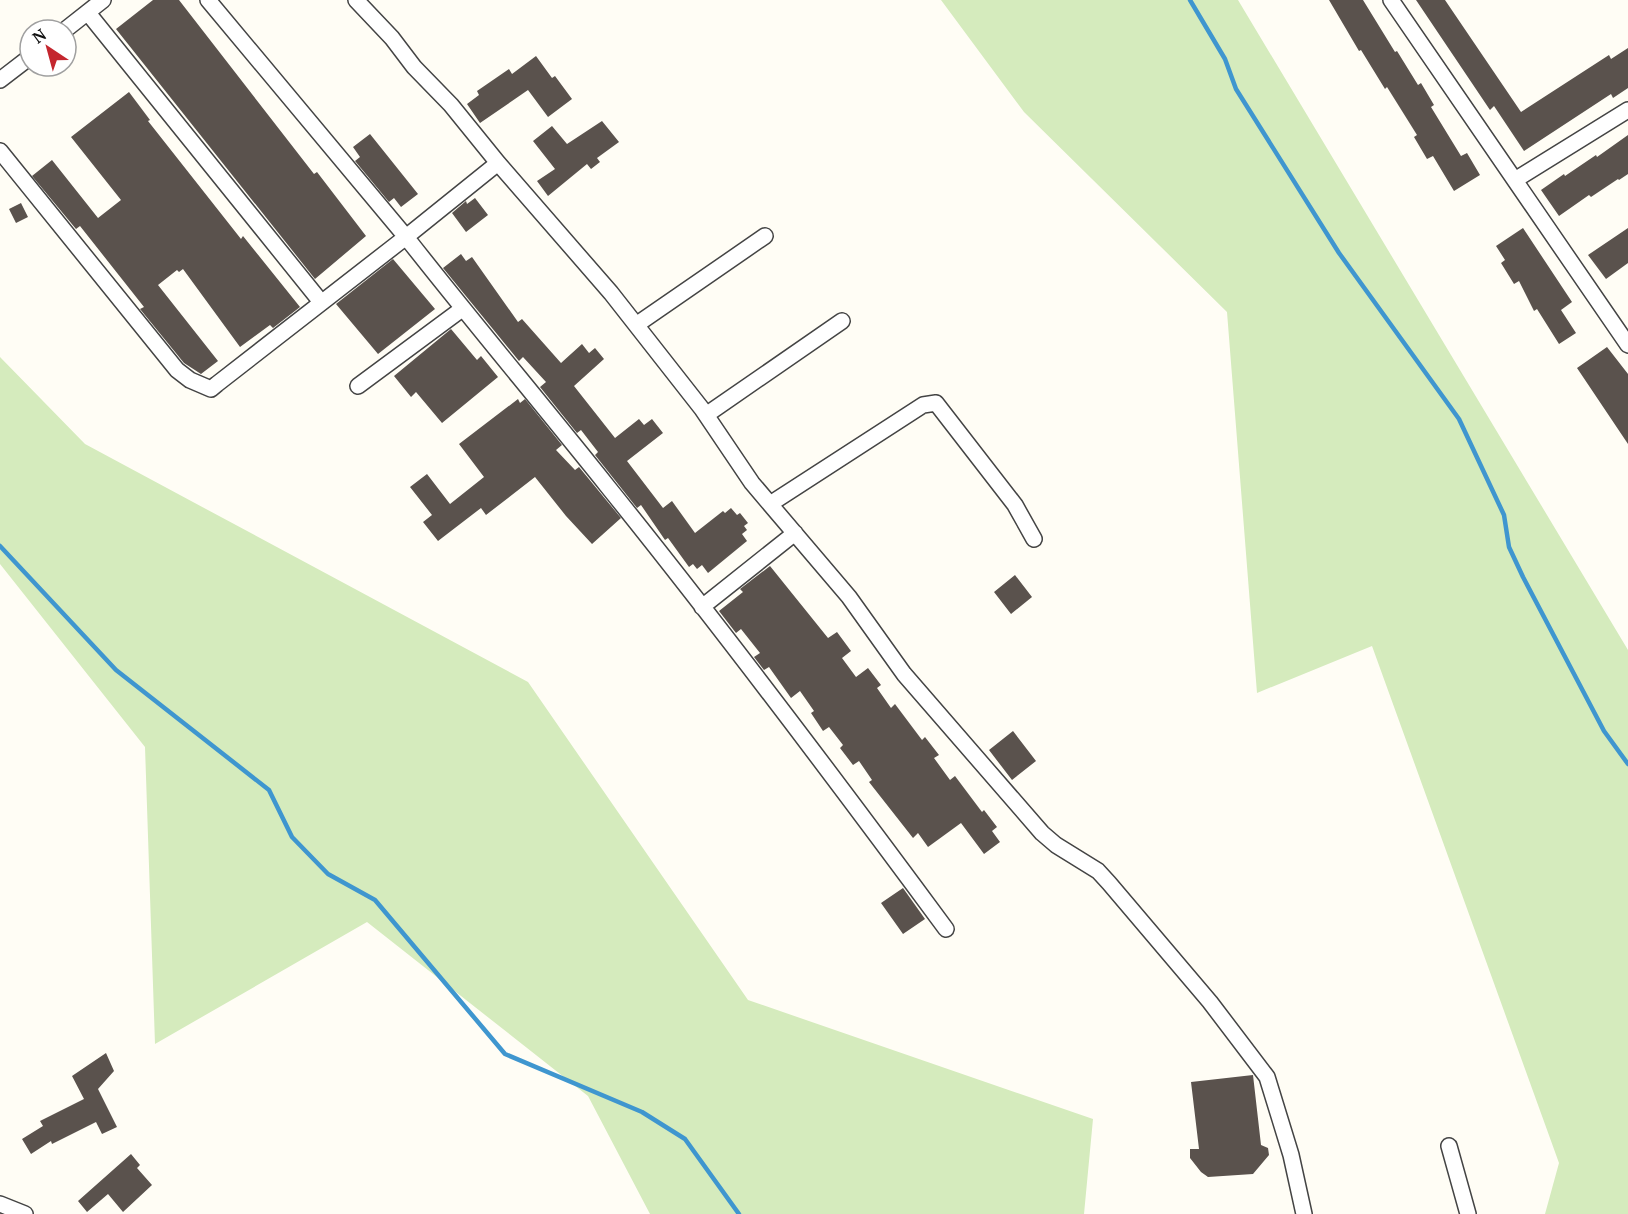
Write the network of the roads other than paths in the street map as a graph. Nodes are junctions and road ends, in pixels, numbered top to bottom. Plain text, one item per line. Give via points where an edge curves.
1 (104, 0) edge
2 (208, 0) edge
3 (356, 0) edge
4 (1391, 0) edge
5 (88, 13) junction
6 (78, 20) edge
7 (18, 66) edge
8 (0, 80) edge
9 (1628, 110) edge
10 (0, 151) edge
11 (498, 163) junction
12 (1515, 180) junction
13 (765, 236) dead end
14 (406, 237) junction
15 (321, 302) junction
16 (462, 309) junction
17 (843, 321) dead end
18 (636, 325) junction
19 (1628, 345) edge
20 (358, 387) dead end
21 (706, 415) junction
22 (770, 504) junction
23 (795, 533) junction
24 (1034, 539) dead end
25 (702, 607) junction
26 (946, 929) dead end
27 (1449, 1146) dead end
28 (0, 1204) edge
29 (25, 1214) edge
30 (1304, 1214) edge
31 (1468, 1214) edge

1 - 5 street
2 - 14 street
3 - 11 street
4 - 12 street
5 - 6 street
5 - 15 street
7 - 8 street
9 - 12 street
10 - 15 street via 158,348 190,380 211,389
11 - 14 street
11 - 18 street
12 - 19 street
13 - 18 street
14 - 15 street
14 - 16 street
16 - 20 street
16 - 25 street
17 - 21 street
18 - 21 street
21 - 22 street
22 - 23 street
22 - 24 street via 923,405 936,403 1015,506
23 - 25 street
23 - 30 street via 849,597 904,674 1034,824 1056,845 1098,871 1210,1002 1267,1077
25 - 26 street
27 - 31 street
28 - 29 street

